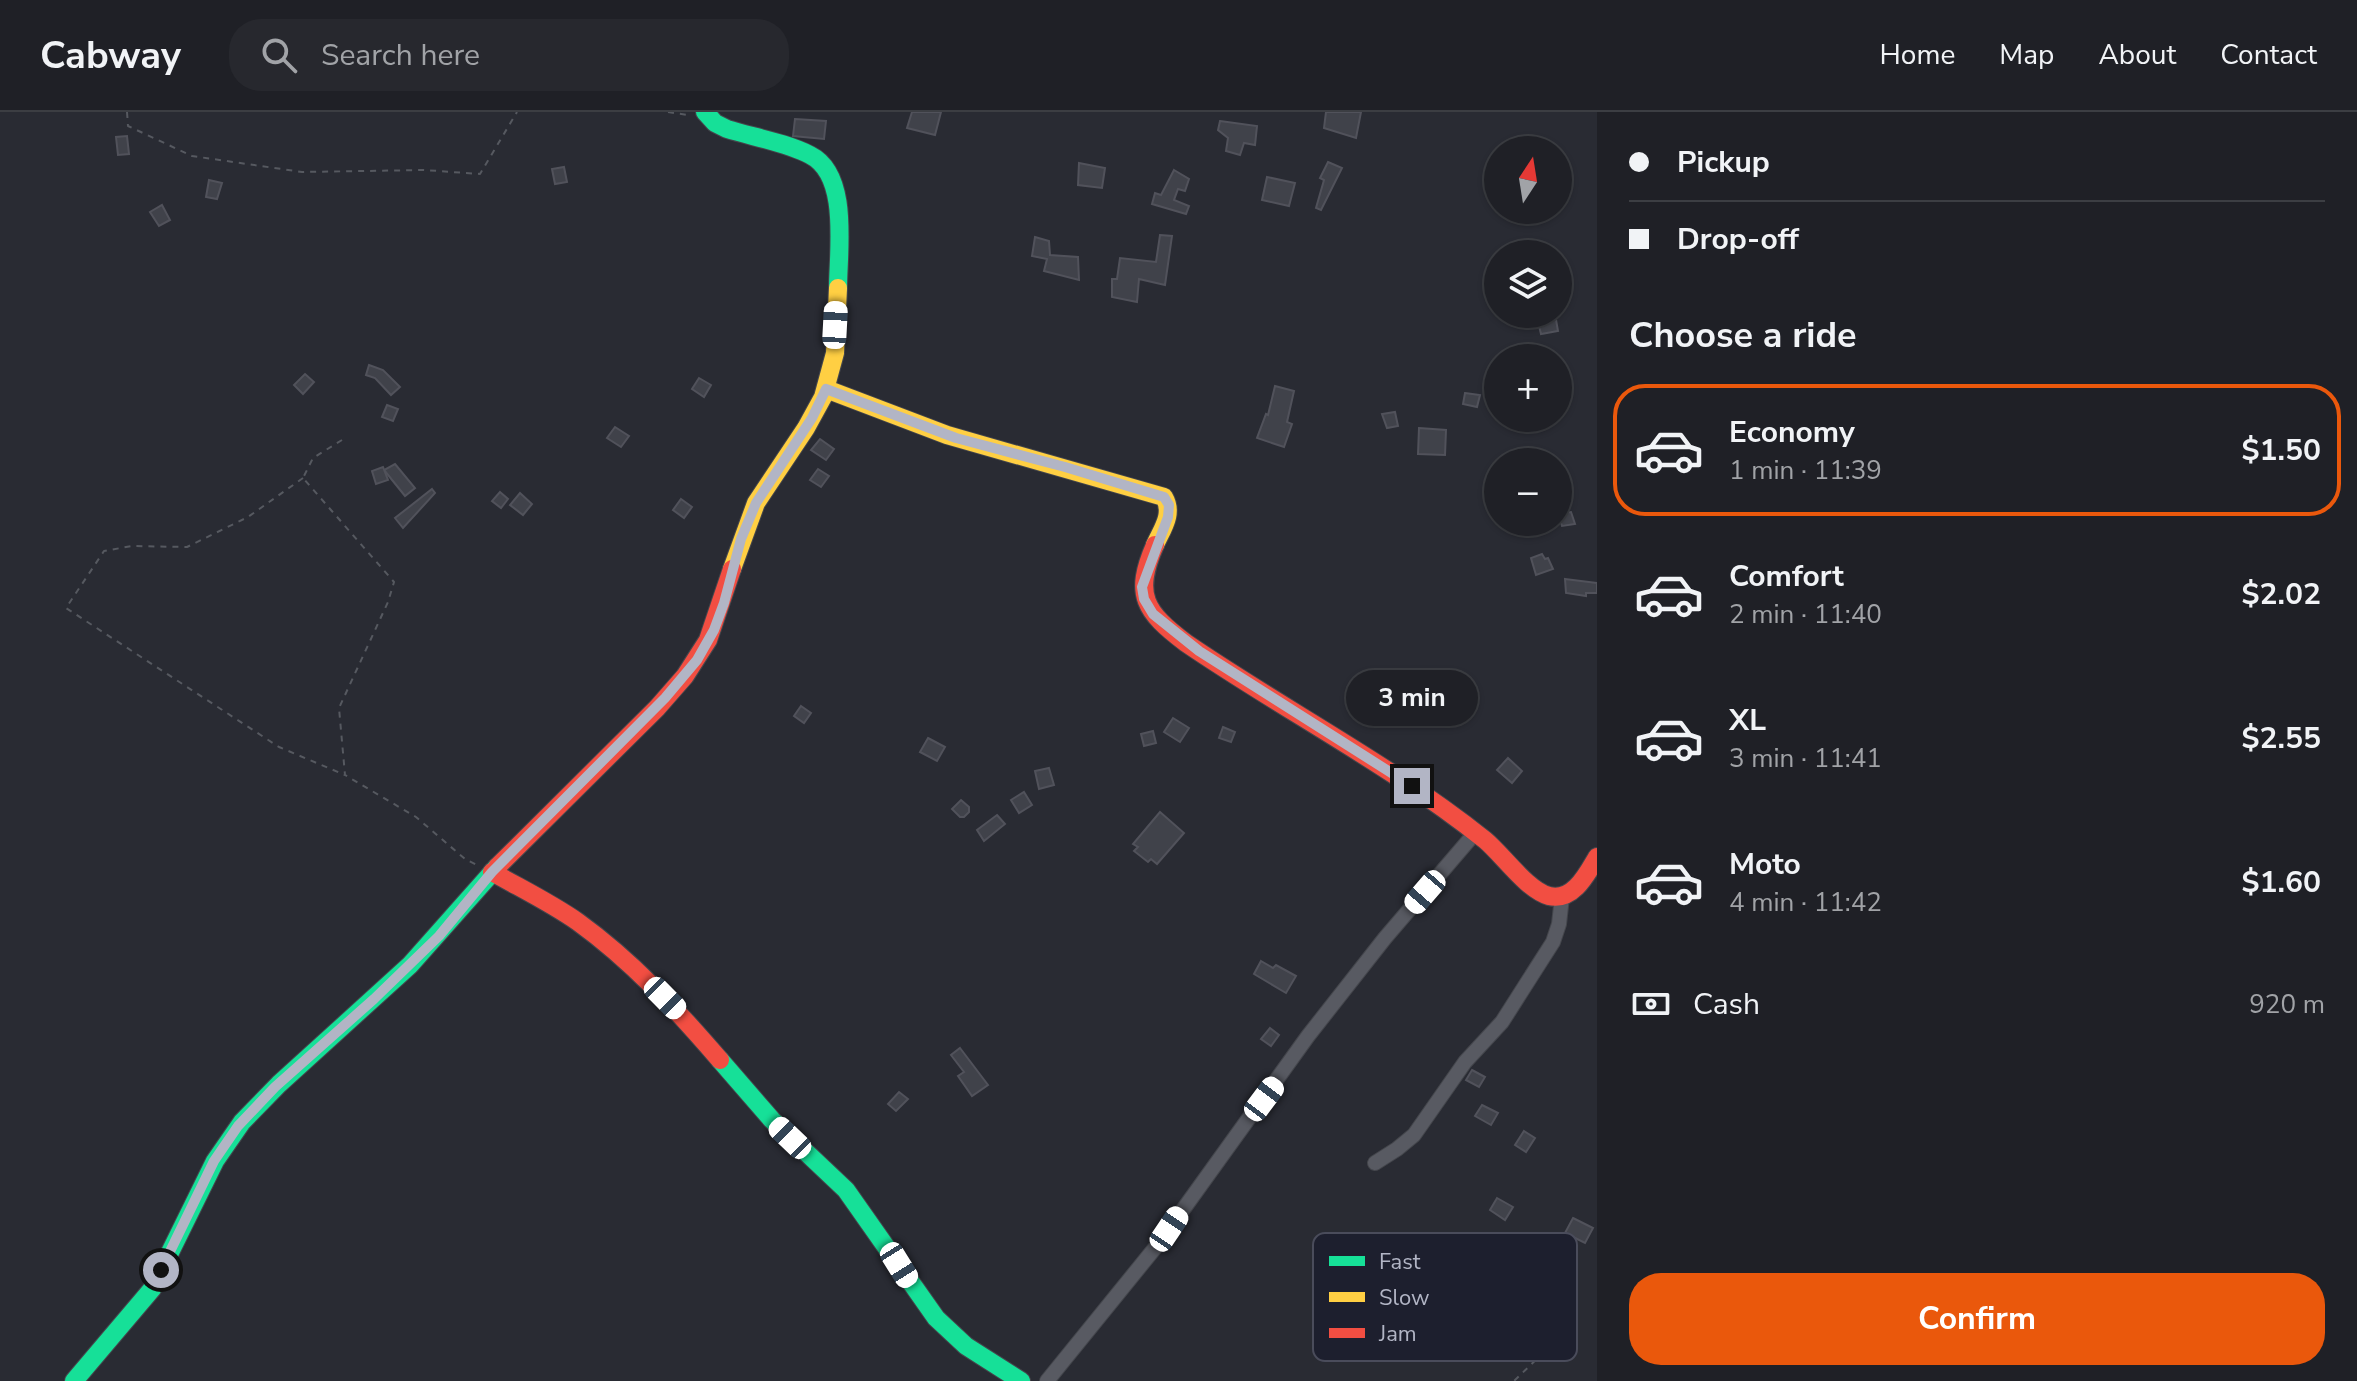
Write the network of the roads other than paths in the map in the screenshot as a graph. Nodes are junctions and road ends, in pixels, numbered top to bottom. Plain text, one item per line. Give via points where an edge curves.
1 (705, 112) edge
2 (826, 389) junction
3 (1475, 833) junction
4 (1597, 857) edge
5 (492, 872) junction
6 (1562, 897) junction
7 (1375, 1163) dead end
8 (74, 1381) edge
9 (1021, 1381) edge
10 (1047, 1381) edge

1 - 2 street via 727,129 814,157 834,183 837,288 834,357
2 - 3 street via 956,438 1164,497 1168,517 1142,587 1153,614 1199,651 1371,759
2 - 5 street via 756,503 719,617 697,660
3 - 6 street via 1538,890
3 - 10 street via 1316,1026 1159,1243
4 - 6 street
5 - 8 street via 396,979 238,1126 214,1161 152,1289
5 - 9 street via 576,921 629,962 772,1120 846,1190 936,1318 966,1346
6 - 7 street via 1553,942 1496,1031 1465,1062 1414,1135

